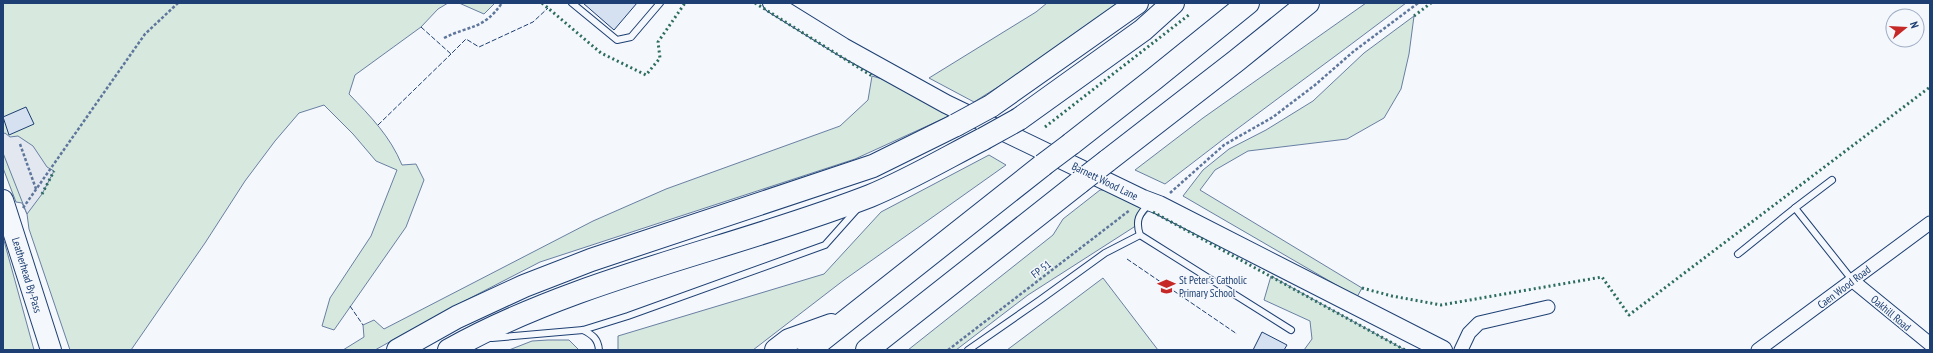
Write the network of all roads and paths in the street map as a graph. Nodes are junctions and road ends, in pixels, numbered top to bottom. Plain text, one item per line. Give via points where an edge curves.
1 (178, 3) edge
2 (502, 3) edge
3 (572, 3) edge
4 (660, 3) edge
5 (772, 3) edge
6 (1137, 3) edge
7 (1173, 3) edge
8 (1248, 3) edge
9 (1308, 3) edge
10 (1418, 3) edge
11 (444, 38) dead end
12 (20, 144) dead end
13 (1832, 180) dead end
14 (36, 190) junction
15 (870, 195) junction
16 (3, 200) edge
17 (1151, 202) junction
18 (1794, 208) junction
19 (10, 220) junction
20 (1930, 223) edge
21 (1140, 235) junction
22 (1738, 254) dead end
23 (1853, 281) junction
24 (1548, 307) dead end
25 (847, 319) junction
26 (583, 330) junction
27 (1291, 330) dead end
28 (468, 340) junction
29 (1930, 344) edge
30 (51, 350) edge
31 (398, 350) edge
32 (449, 350) edge
33 (599, 350) edge
34 (776, 350) edge
35 (809, 350) edge
36 (867, 350) edge
37 (948, 350) edge
38 (968, 350) edge
39 (1443, 350) edge
40 (1461, 350) edge
41 (1758, 350) edge

1 - 14 path via 145,34
2 - 11 path via 493,15 478,26 459,30
3 - 4 lane via 617,40 631,38
5 - 17 street, Barnett Wood Lane via 843,47 946,104
6 - 31 highway, bridge via 991,106 873,166 591,260 524,286 457,317
7 - 15 highway, bridge via 1143,30 1019,119 910,177
8 - 25 highway, bridge
9 - 36 highway, bridge
10 - 17 path, FP 51 via 1273,117 1224,146 1182,182
12 - 14 path
13 - 18 lane
14 - 19 path via 27,205
15 - 26 lane via 825,245
15 - 28 highway via 758,235 598,285
16 - 19 main road, Leatherhead By-Pass
17 - 21 lane via 1140,213
17 - 37 path, FP 51 via 1098,236
17 - 39 street, Barnett Wood Lane
18 - 22 lane
18 - 23 lane
19 - 30 main road, Leatherhead By-Pass
20 - 23 street, Caen Wood Road
21 - 27 lane
21 - 38 lane via 1105,252
23 - 29 street, Oakhill Road
23 - 41 street, Caen Wood Road
24 - 40 street via 1479,323 1469,333
25 - 34 highway via 789,340
25 - 35 highway
26 - 28 lane
26 - 33 lane via 592,334 598,341
28 - 32 highway

